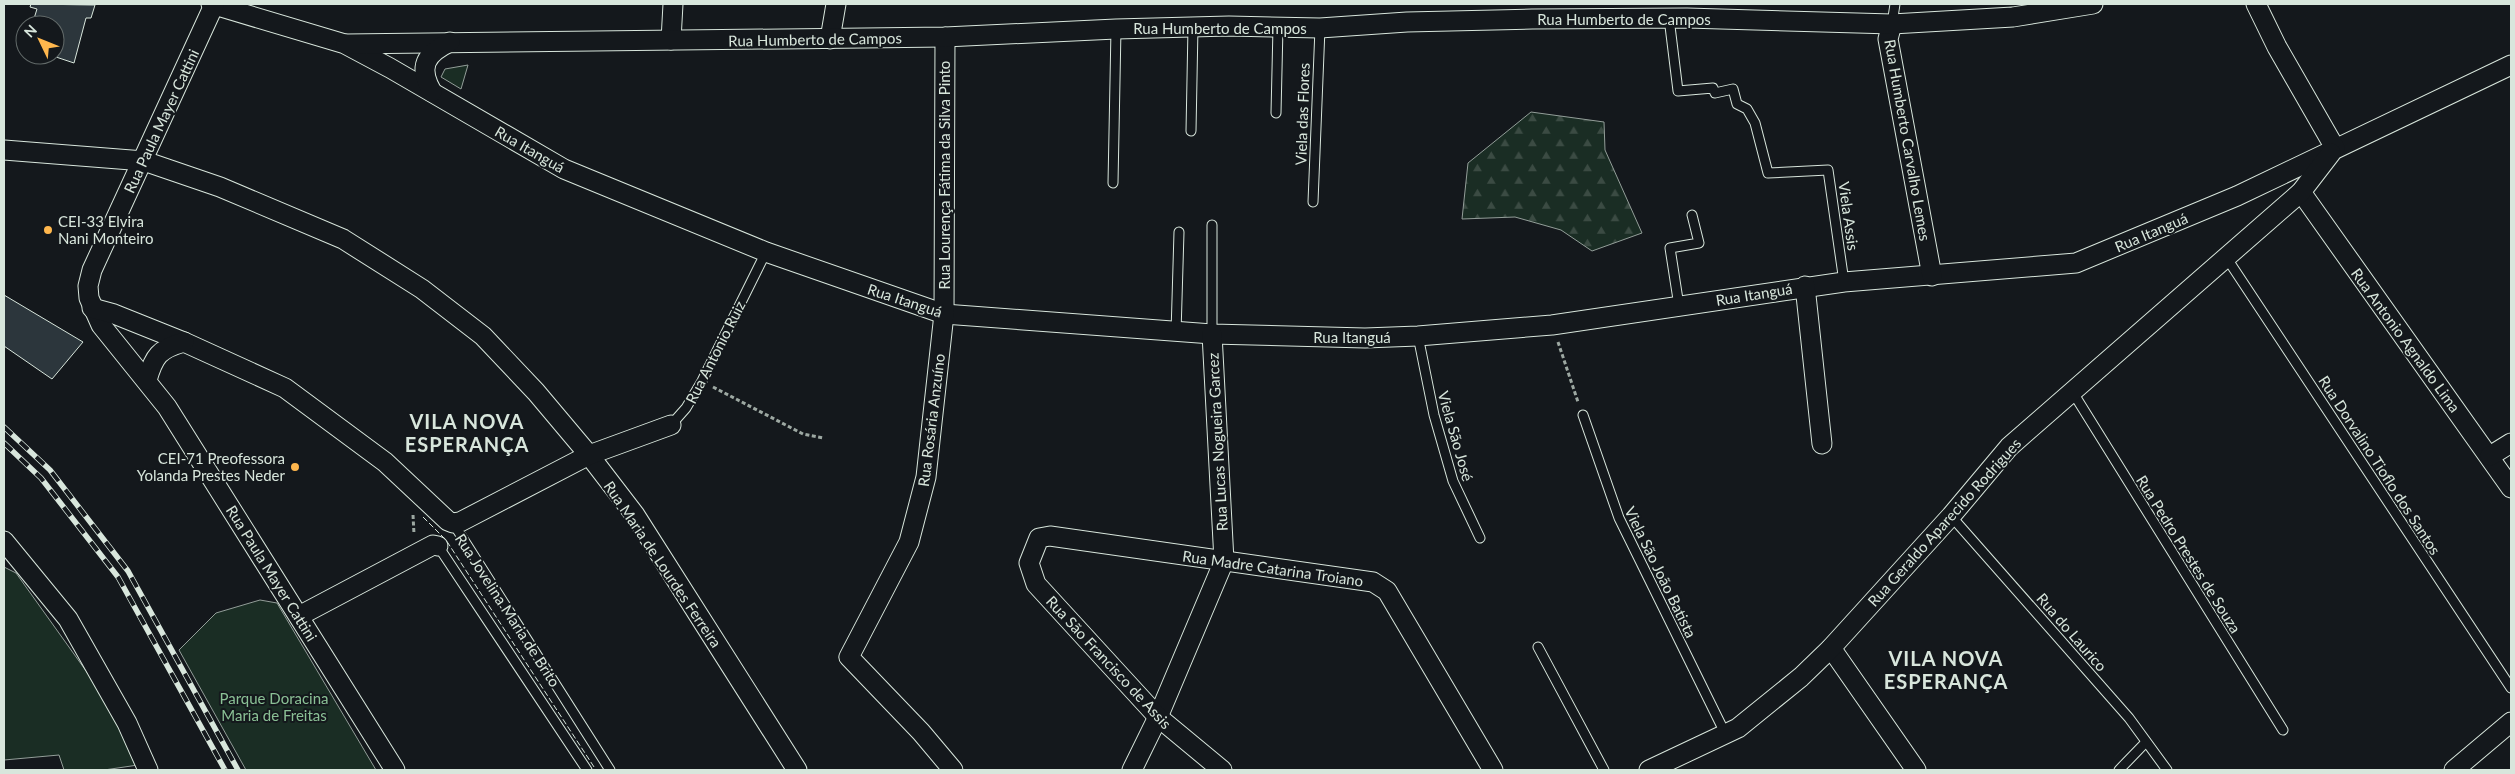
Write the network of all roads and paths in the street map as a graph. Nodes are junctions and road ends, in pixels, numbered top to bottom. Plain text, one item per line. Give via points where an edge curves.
1 (213, 4) edge
2 (673, 4) edge
3 (836, 4) edge
4 (1895, 4) edge
5 (2093, 4) edge
6 (2256, 4) edge
7 (2036, 8) edge
8 (1532, 11) edge
9 (1669, 18) junction
10 (1892, 24) junction
11 (1193, 27) junction
12 (1278, 27) junction
13 (1320, 28) junction
14 (1116, 29) junction
15 (944, 37) junction
16 (830, 39) junction
17 (671, 40) junction
18 (450, 42) junction
19 (345, 44) junction
20 (2511, 65) edge
21 (432, 92) junction
22 (1276, 113) dead end
23 (1192, 132) dead end
24 (2335, 148) junction
25 (4, 150) edge
26 (144, 161) junction
27 (1113, 183) dead end
28 (2257, 187) junction
29 (2301, 192) junction
30 (1313, 202) dead end
31 (1692, 215) dead end
32 (2268, 220) junction
33 (1212, 225) dead end
34 (1178, 232) dead end
35 (766, 252) junction
36 (2226, 257) junction
37 (1932, 276) junction
38 (1844, 282) junction
39 (1805, 286) junction
40 (1679, 306) junction
41 (92, 308) junction
42 (944, 314) junction
43 (134, 322) junction
44 (1552, 325) junction
45 (1176, 332) junction
46 (1212, 334) junction
47 (110, 336) junction
48 (1418, 336) junction
49 (184, 342) junction
50 (160, 352) junction
51 (129, 358) junction
52 (146, 380) junction
53 (702, 381) junction
54 (2072, 391) junction
55 (1583, 415) joint
56 (671, 425) joint
57 (823, 438) dead end
58 (2511, 443) edge
59 (1822, 444) dead end
60 (589, 455) junction
61 (2490, 456) junction
62 (413, 487) junction
63 (2511, 488) edge
64 (1951, 516) junction
65 (453, 523) junction
66 (1040, 538) joint
67 (1480, 538) dead end
68 (4, 541) edge
69 (438, 546) joint
70 (414, 555) junction
71 (1224, 561) junction
72 (299, 616) junction
73 (1538, 647) dead end
74 (1831, 648) junction
75 (2511, 688) edge
76 (1158, 717) junction
77 (2511, 722) edge
78 (2283, 730) dead end
79 (1726, 735) junction
80 (2146, 742) junction
81 (148, 770) edge
82 (395, 770) edge
83 (587, 770) edge
84 (610, 770) edge
85 (797, 770) edge
86 (953, 770) edge
87 (1132, 770) edge
88 (1222, 770) edge
89 (1493, 770) edge
90 (1604, 770) edge
91 (1649, 770) edge
92 (1916, 770) edge
93 (2119, 770) edge
94 (2167, 770) edge
95 (2454, 770) edge

1 - 19 street, Rua Itanguá
1 - 26 street, Rua Paula Mayer Cattini
2 - 17 street
3 - 16 street
4 - 10 lane, Rua Humberto Carvalho Lemes
5 - 7 street, Rua Humberto de Campos
6 - 24 street via 2277,48
7 - 10 street, Rua Humberto de Campos via 2013,17
8 - 9 street, Rua Humberto de Campos
8 - 13 street, Rua Humberto de Campos
9 - 10 street, Rua Humberto de Campos
9 - 38 lane, Viela Assis via 1678,90 1713,88 1715,92 1733,89 1737,104 1748,109 1755,123 1768,173 1828,170
10 - 37 street, Rua Humberto Carvalho Lemes via 1888,39
11 - 12 street, Rua Humberto de Campos
11 - 14 street, Rua Humberto de Campos
11 - 23 lane
12 - 13 street, Rua Humberto de Campos
12 - 22 lane
13 - 30 lane, Viela das Flores
14 - 15 street, Rua Humberto de Campos
14 - 27 lane
15 - 16 street, Rua Humberto de Campos
15 - 42 street, Rua Lourença Fátima da Silva Pinto
16 - 17 street, Rua Humberto de Campos
17 - 18 street, Rua Humberto de Campos
18 - 19 street, Rua Humberto de Campos
18 - 21 street via 436,49 428,58 424,76
19 - 21 street, Rua Itanguá
20 - 24 street, Rua Itanguá
21 - 35 street, Rua Itanguá via 564,169
24 - 28 street, Rua Itanguá
24 - 29 street, Rua Geraldo Aparecido Rodrigues
25 - 26 street, Rua Maria de Lourdes Ferreira
26 - 41 street, Rua Paula Mayer Cattini via 92,270 88,286
26 - 60 street, Rua Maria de Lourdes Ferreira via 220,186 294,216 343,239 422,289 483,336
28 - 32 street via 2268,190 2276,198 2275,209
28 - 37 street, Rua Itanguá via 2076,264
29 - 32 street, Rua Geraldo Aparecido Rodrigues
29 - 61 street, Rua Antonio Agnaldo Lima
31 - 40 lane via 1699,244 1670,248
32 - 36 street, Rua Geraldo Aparecido Rodrigues
33 - 46 lane
34 - 45 lane
35 - 42 street, Rua Itanguá
35 - 53 lane, Rua Antonio Ruiz
36 - 54 street, Rua Geraldo Aparecido Rodrigues
36 - 75 lane, Rua Dorvalino Tioflo dos Santos
37 - 38 street, Rua Itanguá
38 - 39 street, Rua Itanguá
39 - 40 street, Rua Itanguá
39 - 59 street
40 - 44 street, Rua Itanguá
41 - 43 street, Rua Jovelina Maria de Brito
41 - 47 street, Rua Paula Mayer Cattini via 100,326
42 - 45 street, Rua Itanguá
42 - 86 street, Rua Rosária Anzuíno via 926,477 909,542 849,657
43 - 47 street
43 - 49 street, Rua Jovelina Maria de Brito
44 - 48 street, Rua Itanguá
44 - 55 path
45 - 46 street, Rua Itanguá
46 - 48 street, Rua Itanguá via 1366,338
46 - 71 street, Rua Lucas Nogueira Garcez
47 - 51 street, Rua Paula Mayer Cattini
48 - 67 lane, Viela São José via 1434,415 1453,481
49 - 50 street
49 - 62 street, Rua Jovelina Maria de Brito via 285,388 386,462
50 - 51 street
50 - 52 street
51 - 52 street, Rua Paula Mayer Cattini
52 - 72 street, Rua Paula Mayer Cattini via 167,407
53 - 56 lane, Rua Antonio Ruiz
53 - 57 path via 804,434
54 - 64 street, Rua Geraldo Aparecido Rodrigues via 2009,447
54 - 78 lane, Rua Pedro Prestes de Souza
55 - 79 lane, Viela São João Batista via 1619,518
56 - 60 street, Rua Antonio Ruiz
58 - 61 street
60 - 65 street, Rua Antonio Ruiz
60 - 85 street, Rua Maria de Lourdes Ferreira via 635,515
61 - 63 street, Rua Antonio Agnaldo Lima
62 - 65 street, Rua Jovelina Maria de Brito
62 - 70 path
64 - 74 street, Rua Geraldo Aparecido Rodrigues
64 - 80 lane, Rua do Laurico via 2129,718
65 - 84 lane, Rua Jovelina Maria de Brito
66 - 71 street, Rua Madre Catarina Troiano via 1050,536
66 - 76 street, Rua São Francisco de Assis via 1029,563 1036,584
68 - 81 street via 68,619 127,722
69 - 70 street via 433,545
69 - 83 lane, Rua Jovelina Maria de Brito
70 - 72 street
71 - 76 street, Rua Lucas Nogueira Garcez
71 - 89 street, Rua Madre Catarina Troiano via 1373,582 1387,591
72 - 82 street, Rua Paula Mayer Cattini
73 - 90 lane
74 - 79 street, Rua Geraldo Aparecido Rodrigues
74 - 92 street
76 - 87 street, Rua Lucas Nogueira Garcez
76 - 88 street, Rua São Francisco de Assis
77 - 95 street
79 - 91 street, Rua Geraldo Aparecido Rodrigues
80 - 93 lane
80 - 94 lane, Rua do Laurico

